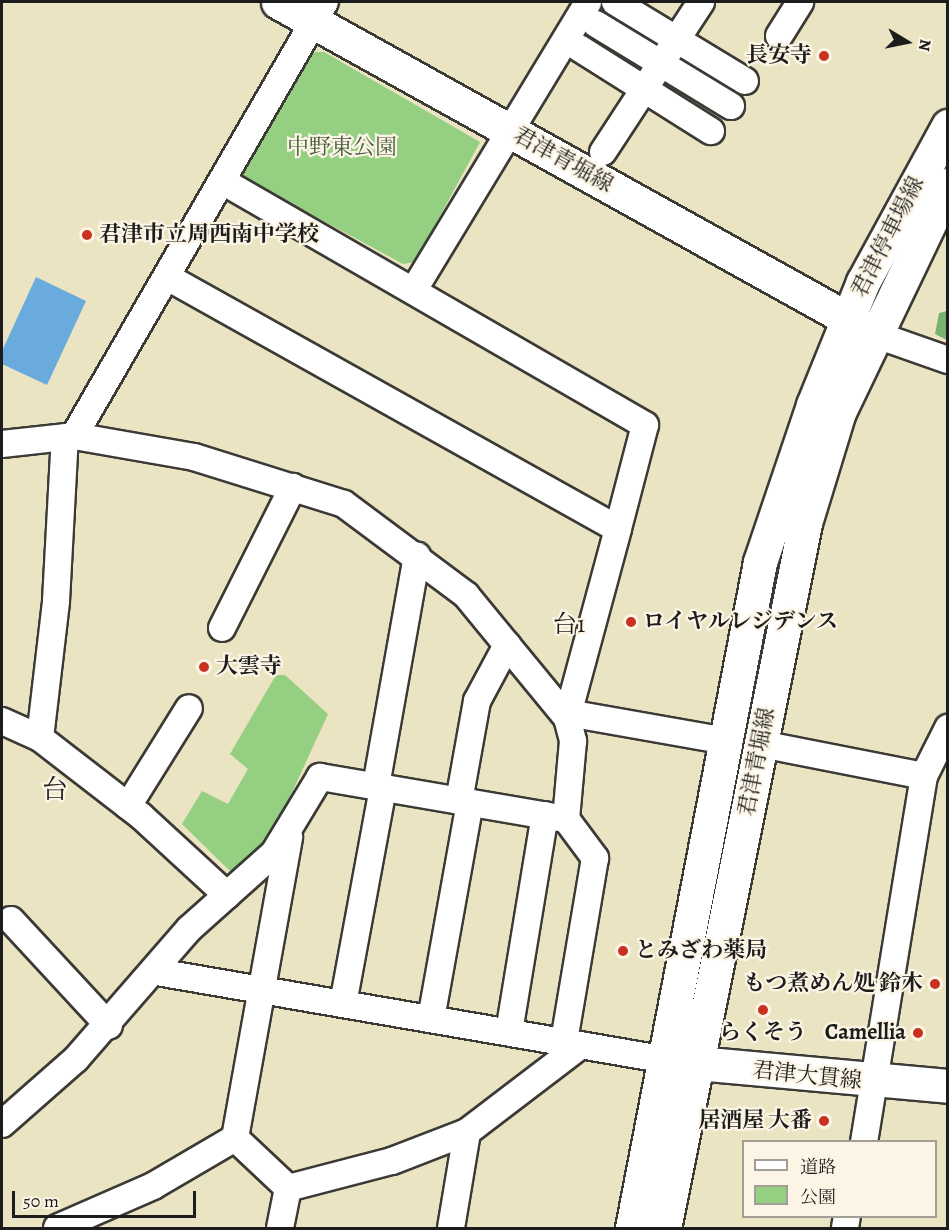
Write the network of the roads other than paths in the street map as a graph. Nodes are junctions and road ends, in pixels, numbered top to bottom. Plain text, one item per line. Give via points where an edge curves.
1 (278, 2) edge
2 (615, 2) edge
3 (701, 2) edge
4 (800, 2) edge
5 (319, 11) edge
6 (592, 13) edge
7 (779, 36) dead end
8 (676, 39) junction
9 (579, 48) dead end
10 (661, 63) junction
11 (745, 81) dead end
12 (644, 89) junction
13 (731, 106) dead end
14 (948, 126) edge
15 (506, 129) junction
16 (711, 131) dead end
17 (603, 152) dead end
18 (224, 182) junction
19 (948, 185) edge
20 (169, 278) junction
21 (415, 288) junction
22 (861, 326) junction
23 (948, 360) edge
24 (69, 436) junction
25 (2, 444) edge
26 (293, 487) junction
27 (618, 529) junction
28 (417, 556) junction
29 (222, 628) dead end
30 (507, 645) junction
31 (189, 708) dead end
32 (568, 716) junction
33 (2, 721) edge
34 (948, 728) edge
35 (40, 738) junction
36 (727, 741) junction
37 (761, 744) junction
38 (924, 776) junction
39 (379, 787) junction
40 (464, 802) junction
41 (128, 806) junction
42 (555, 817) junction
43 (289, 836) junction
44 (227, 895) junction
45 (11, 920) dead end
46 (157, 972) junction
47 (260, 990) junction
48 (343, 1004) junction
49 (431, 1019) junction
50 (109, 1026) junction
51 (509, 1032) junction
52 (572, 1044) junction
53 (682, 1062) junction
54 (876, 1083) junction
55 (948, 1086) edge
56 (2, 1124) edge
57 (467, 1132) junction
58 (235, 1138) junction
59 (864, 1140) edge
60 (288, 1188) junction
61 (57, 1228) edge
62 (280, 1228) edge
63 (451, 1228) edge
64 (632, 1228) edge
65 (664, 1228) edge

1 - 5 main road, 君津青堀線
2 - 8 street
3 - 8 street
4 - 7 street
5 - 15 main road, 君津青堀線
5 - 18 street
6 - 10 street
6 - 15 street
8 - 10 street
8 - 11 street
9 - 12 street
10 - 12 street
10 - 13 street
12 - 16 street
12 - 17 street
14 - 22 main road, 君津停車場線
15 - 21 street
15 - 22 main road, 君津青堀線
18 - 20 street
18 - 21 street
19 - 22 main road, 君津停車場線
20 - 24 street
20 - 27 street
21 - 27 street via 645,425
22 - 23 street
22 - 36 main road, 君津青堀線 via 813,405 760,562
22 - 37 main road, 君津青堀線 via 806,523
24 - 25 street
24 - 26 street via 194,457
24 - 35 street
26 - 28 street via 344,504
26 - 29 street
27 - 32 street
28 - 30 street via 466,595
28 - 39 street
30 - 32 street
30 - 40 street via 477,701
31 - 41 street
32 - 36 street
32 - 42 street via 573,741
33 - 35 street
34 - 38 street
35 - 41 street
36 - 53 main road, 君津青堀線
37 - 38 street
37 - 53 main road, 君津青堀線
38 - 54 street
39 - 40 street
39 - 43 street via 320,777
39 - 48 street
40 - 42 street
40 - 49 street
41 - 44 street
42 - 51 street
42 - 52 street via 595,858
43 - 44 street
43 - 47 street
44 - 46 street via 167,954
45 - 50 street
46 - 47 street
46 - 50 street
47 - 48 street
47 - 58 street
48 - 49 street
49 - 51 street
50 - 56 street
51 - 52 street
52 - 53 street
52 - 57 street
53 - 54 main road, 君津大貫線
53 - 64 main road, 君津青堀線
53 - 65 main road, 君津青堀線
54 - 55 main road, 君津大貫線
54 - 59 street
57 - 60 street via 392,1161
57 - 63 street
58 - 60 street
58 - 61 street via 153,1186
60 - 62 street

